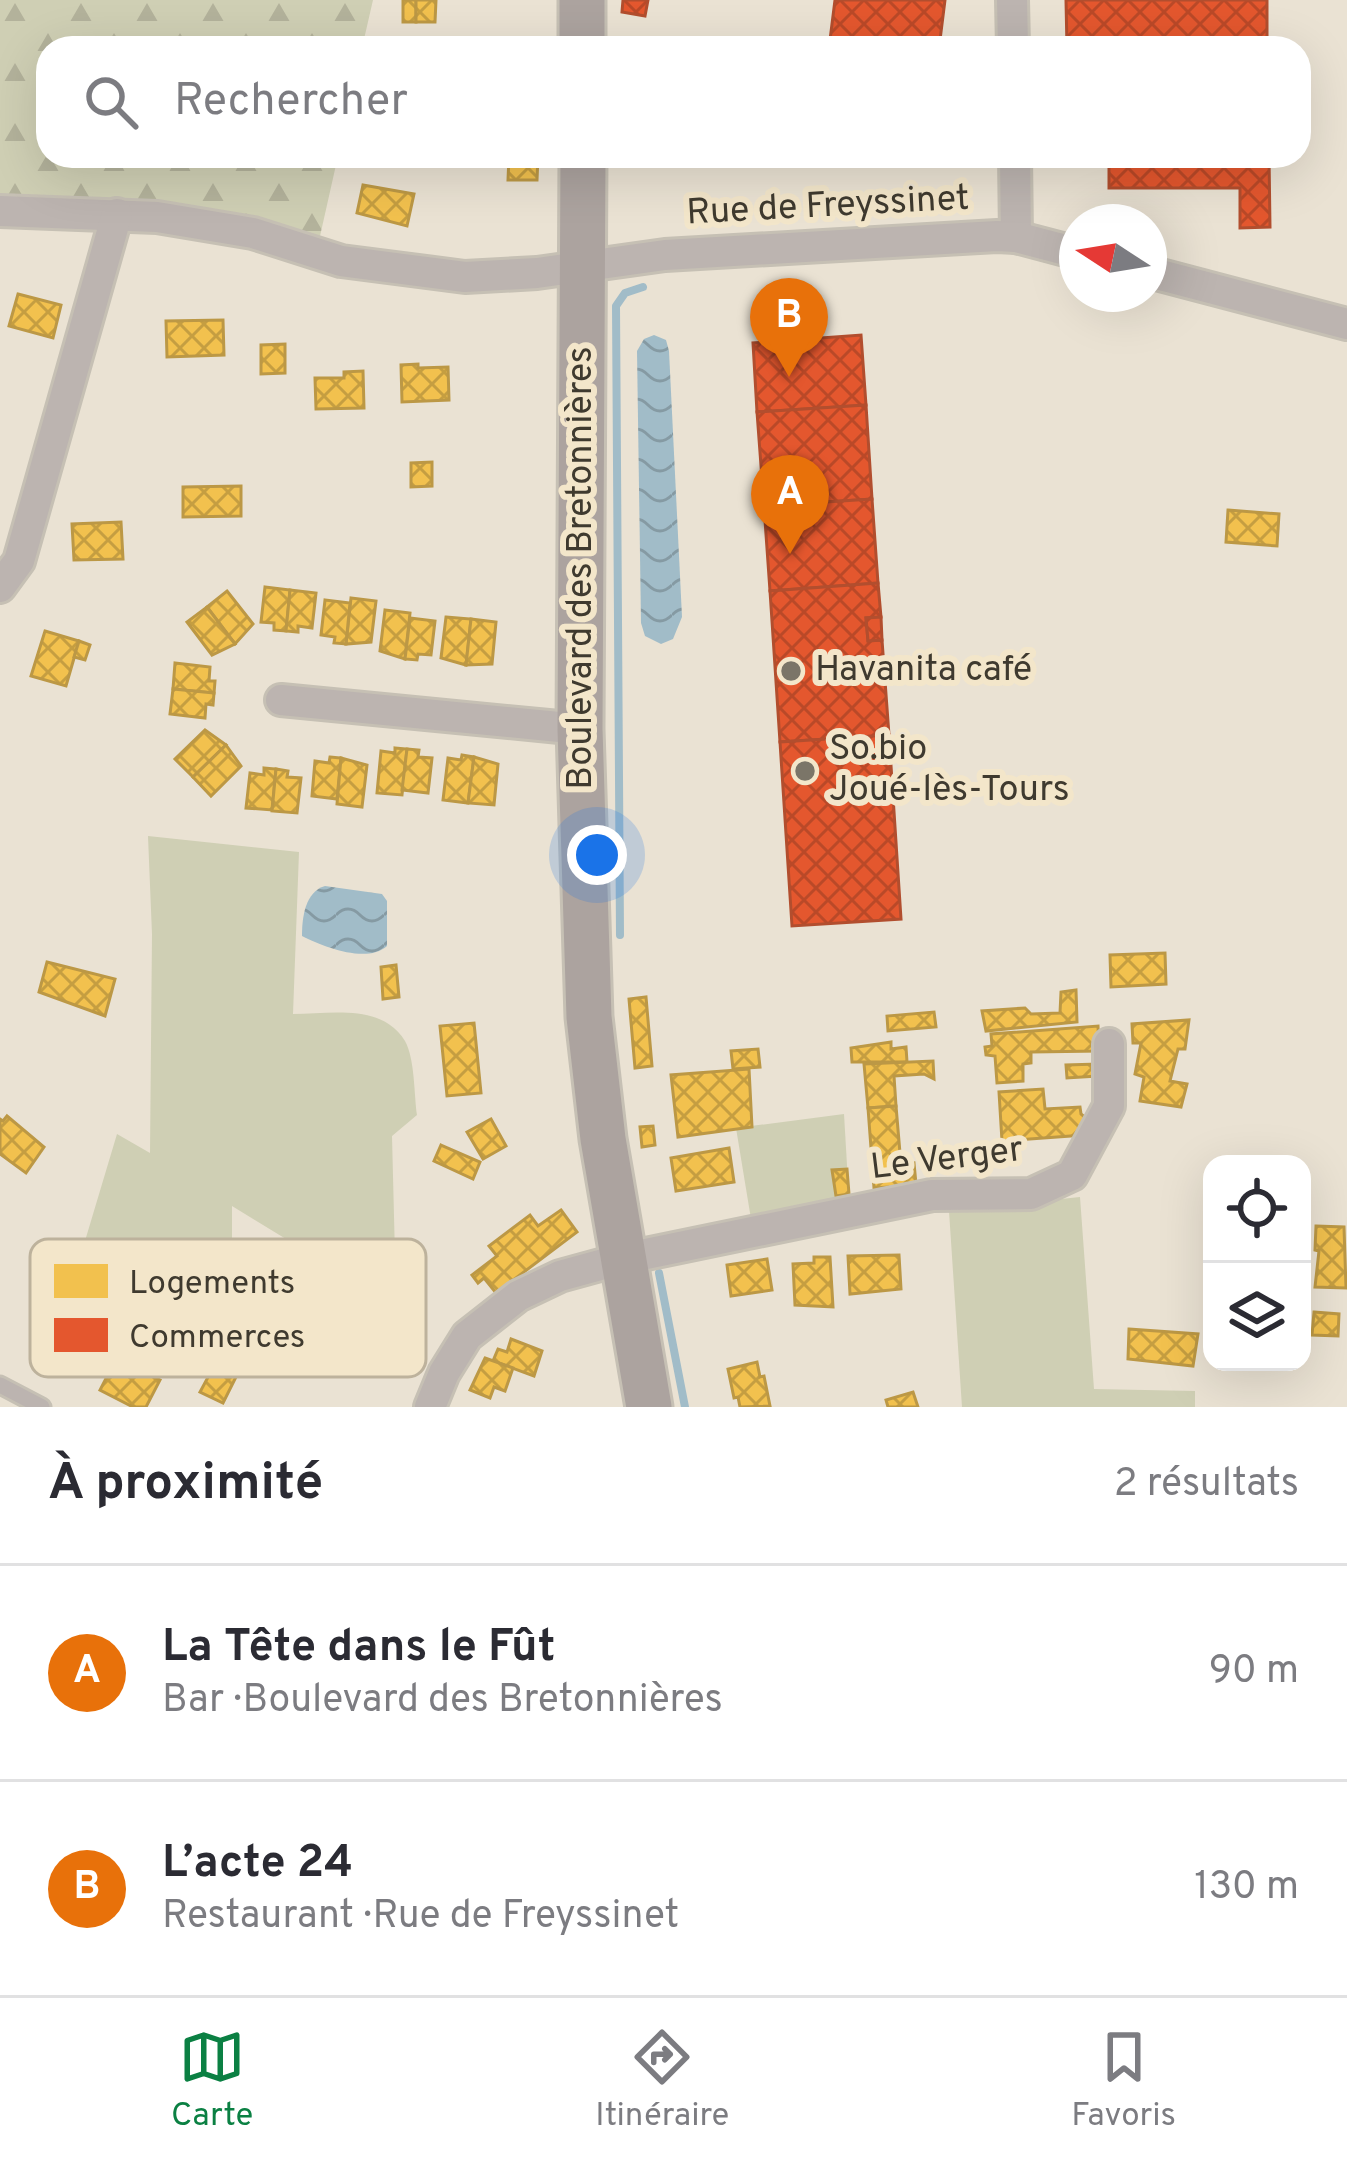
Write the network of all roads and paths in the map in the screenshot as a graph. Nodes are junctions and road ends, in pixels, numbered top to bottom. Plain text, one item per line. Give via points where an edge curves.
1 (582, 0) edge
2 (1012, 0) edge
3 (582, 36) edge
4 (1013, 36) edge
5 (583, 168) edge
6 (1015, 168) edge
7 (0, 211) edge
8 (117, 214) junction
9 (1016, 237) junction
10 (1059, 248) edge
11 (583, 265) junction
12 (1167, 277) edge
13 (1347, 324) edge
14 (0, 587) edge
15 (280, 700) dead end
16 (580, 729) junction
17 (1109, 1044) dead end
18 (622, 1259) junction
19 (0, 1385) edge
20 (42, 1407) edge
21 (430, 1407) edge
22 (649, 1407) edge

1 - 3 main road
2 - 4 street
5 - 11 main road, Boulevard des Bretonnières
6 - 9 street
7 - 8 street, Rue de Freyssinet
8 - 11 street, Rue de Freyssinet via 253,233 404,271 464,277
8 - 14 street via 19,561
9 - 10 street, Rue de Freyssinet
9 - 11 street, Rue de Freyssinet
11 - 16 main road, Boulevard des Bretonnières
12 - 13 street
15 - 16 street
16 - 18 main road, Boulevard des Bretonnières via 589,1017
17 - 18 street, Le Verger via 1109,1106 1072,1175 1031,1194 932,1195
18 - 21 street, Le Verger via 537,1286 486,1319 454,1355
18 - 22 main road, Boulevard des Bretonnières
19 - 20 lane

